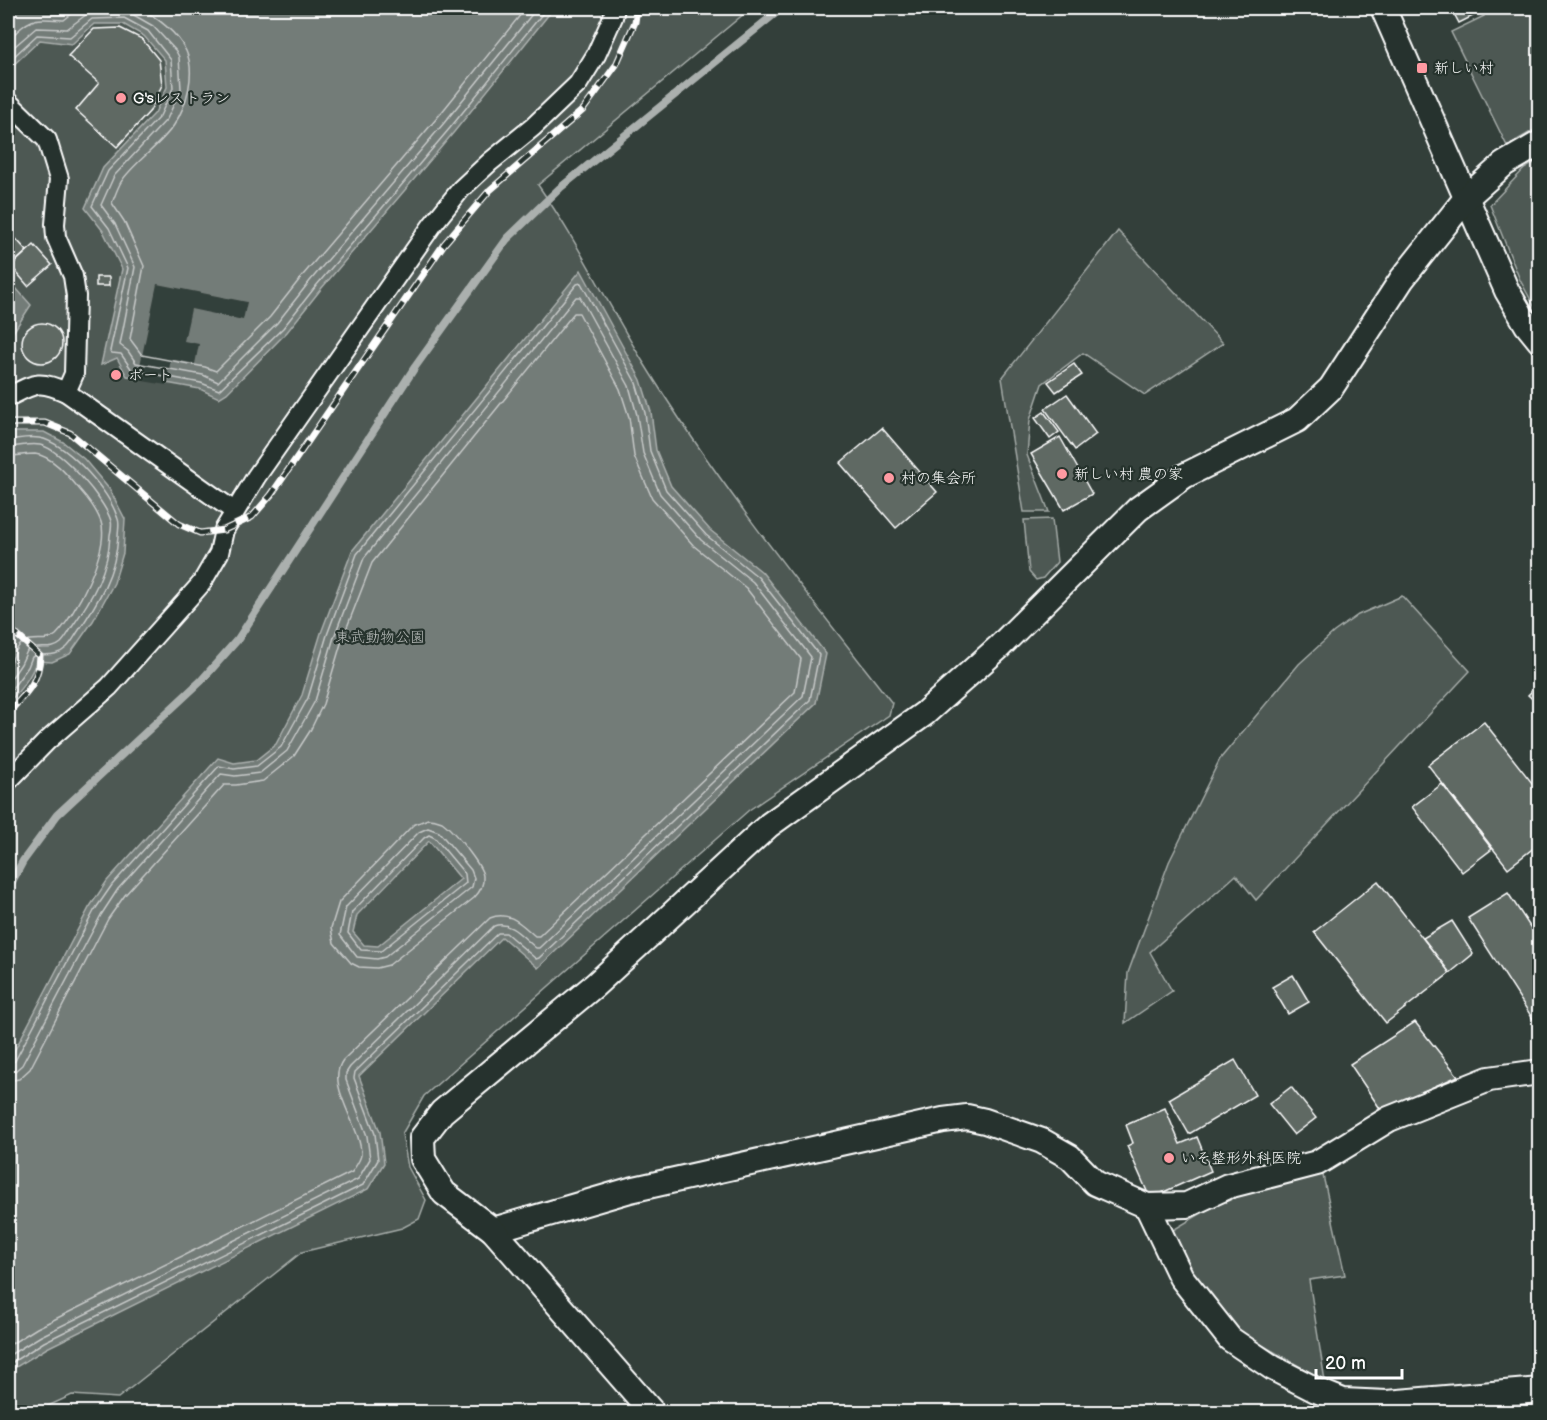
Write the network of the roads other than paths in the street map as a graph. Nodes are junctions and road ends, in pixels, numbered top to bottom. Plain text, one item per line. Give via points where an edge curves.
1 (615, 8) edge
2 (1383, 8) edge
3 (8, 102) edge
4 (1539, 143) edge
5 (1467, 197) junction
6 (1539, 341) edge
7 (66, 392) junction
8 (8, 397) edge
9 (234, 511) junction
10 (8, 781) edge
11 (1539, 1072) edge
12 (1147, 1206) junction
13 (493, 1230) junction
14 (1539, 1390) edge
15 (652, 1413) edge

1 - 9 street via 596,56 578,84 462,189 433,224
2 - 5 street
3 - 7 street via 47,140 59,179 56,237 73,276 76,296 74,374
4 - 5 street via 1504,164
5 - 6 street via 1508,291
5 - 13 street via 1402,279 1331,388 1297,420 1184,476 1137,509 998,648 924,714 769,825 596,985 442,1112 422,1138 423,1159 444,1194
7 - 8 street via 37,383
7 - 9 street
9 - 10 street via 219,553 201,584 109,687
11 - 12 street via 1489,1079 1389,1119 1317,1162 1228,1186 1187,1205
12 - 13 street via 1095,1182 1070,1157 1042,1142 967,1117 630,1190
12 - 14 street via 1181,1276 1230,1339 1273,1368 1316,1390 1344,1401 1387,1403
13 - 15 street

